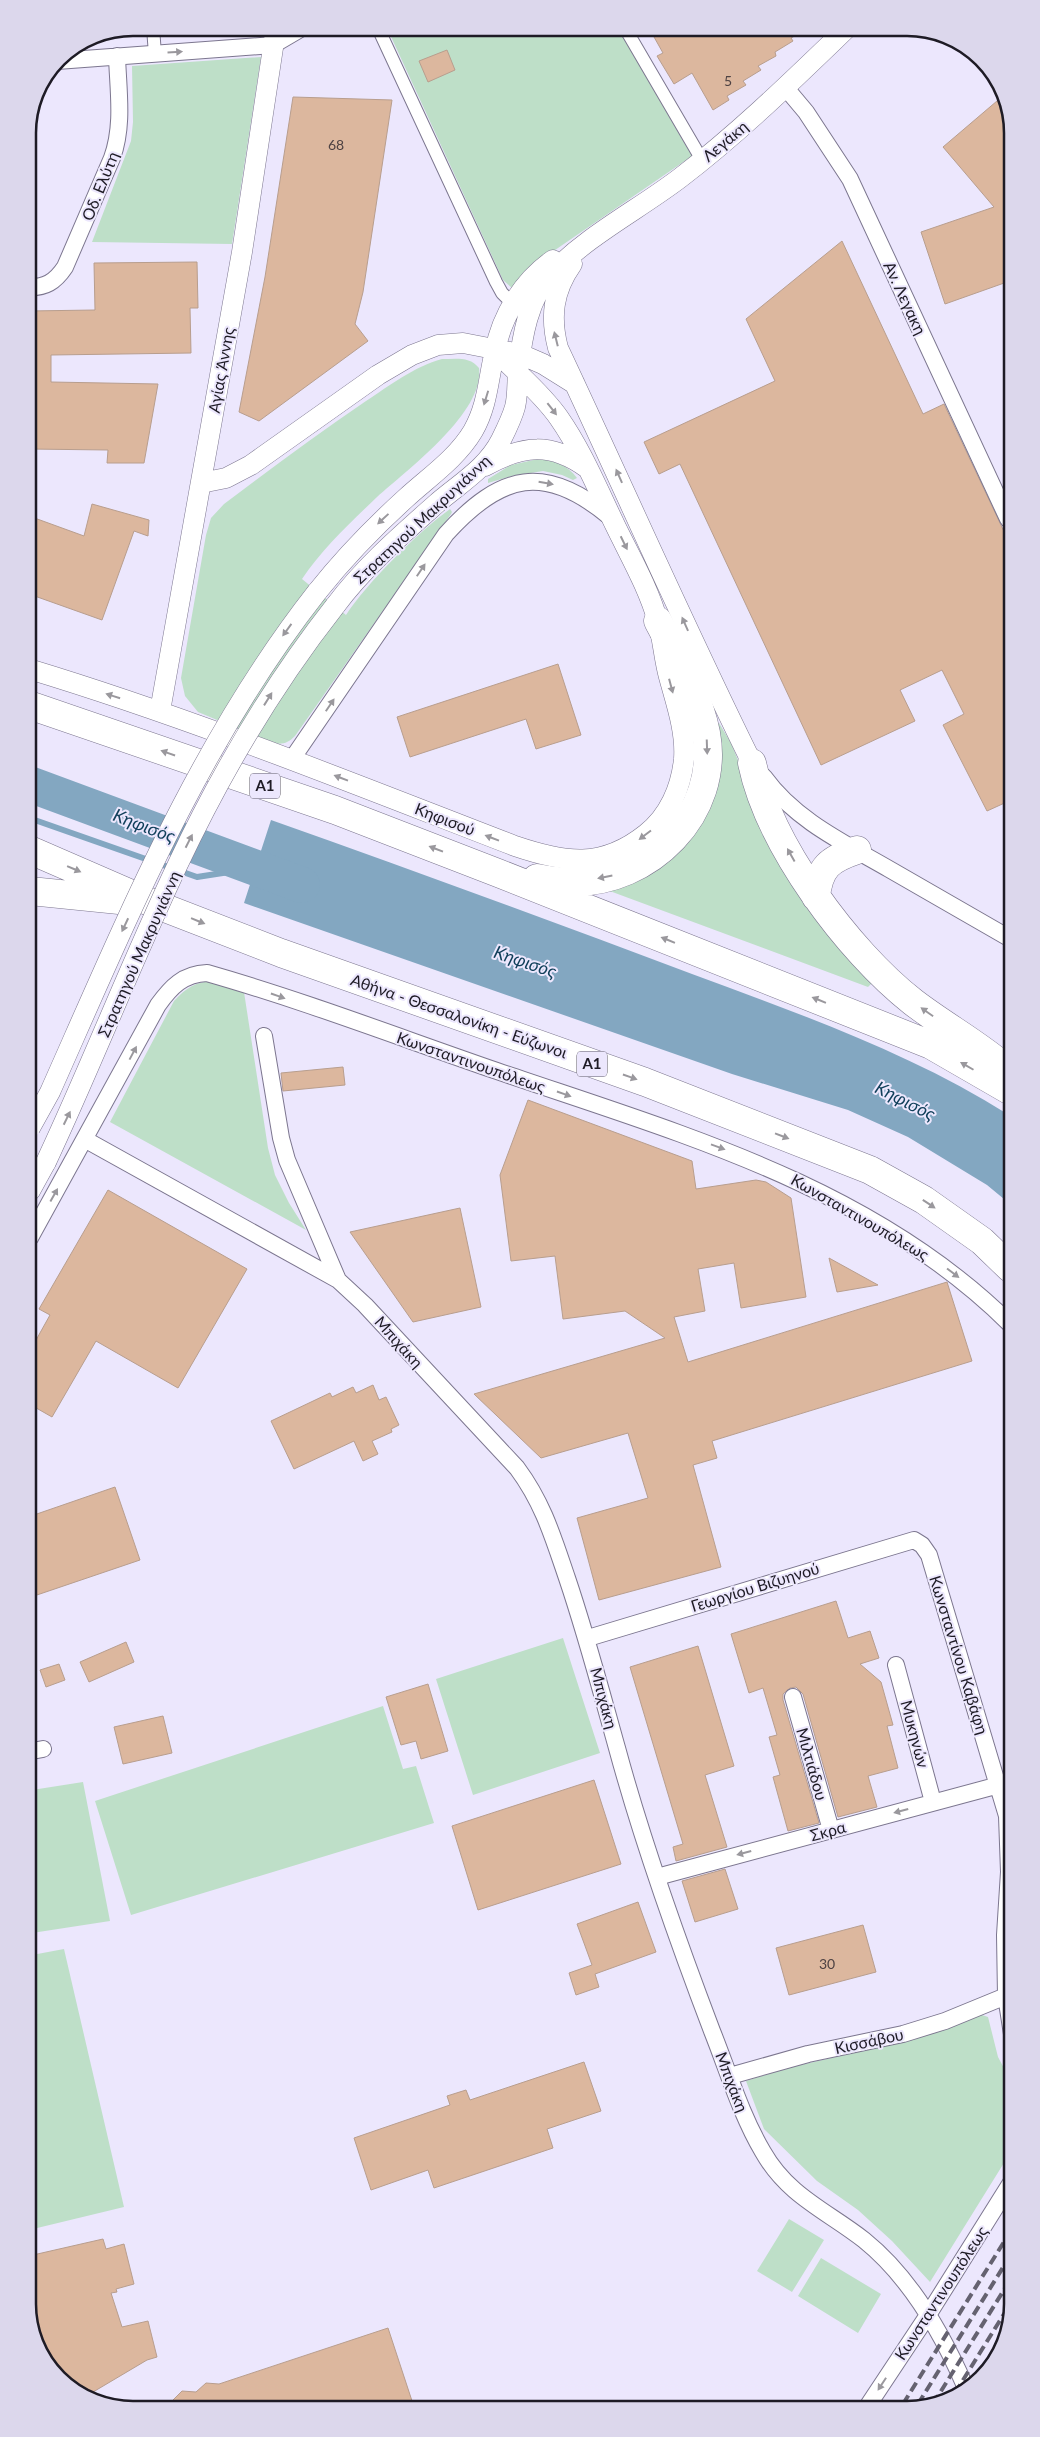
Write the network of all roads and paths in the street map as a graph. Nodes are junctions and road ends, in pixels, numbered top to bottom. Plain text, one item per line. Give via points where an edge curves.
1 (154, 36) edge
2 (274, 36) edge
3 (382, 36) edge
4 (630, 36) edge
5 (839, 36) edge
6 (155, 54) junction
7 (117, 56) junction
8 (69, 60) edge
9 (785, 87) junction
10 (702, 160) junction
11 (592, 240) junction
12 (36, 287) edge
13 (514, 304) junction
14 (495, 350) junction
15 (519, 364) junction
16 (575, 384) junction
17 (481, 468) junction
18 (587, 468) junction
19 (201, 483) junction
20 (1004, 510) edge
21 (612, 519) junction
22 (658, 621) junction
23 (36, 671) edge
24 (36, 707) edge
25 (160, 711) junction
26 (292, 759) junction
27 (752, 763) junction
28 (857, 850) junction
29 (36, 853) edge
30 (498, 873) junction
31 (36, 892) edge
32 (816, 897) junction
33 (152, 903) junction
34 (1004, 935) edge
35 (264, 1036) dead end
36 (1004, 1067) edge
37 (1004, 1087) edge
38 (36, 1117) edge
39 (86, 1140) junction
40 (36, 1180) edge
41 (36, 1228) edge
42 (1004, 1262) edge
43 (338, 1280) junction
44 (1004, 1318) edge
45 (922, 1545) joint
46 (588, 1638) junction
47 (896, 1665) dead end
48 (793, 1697) dead end
49 (999, 1785) junction
50 (933, 1802) junction
51 (1004, 1804) edge
52 (831, 1830) junction
53 (657, 1877) junction
54 (1004, 1997) edge
55 (730, 2076) junction
56 (1004, 2194) edge
57 (928, 2315) junction
58 (963, 2383) edge
59 (871, 2401) edge

1 - 6 street
6 -> 2 street
2 - 19 street, Αγίας Άννης via 242,252
3 - 13 street via 496,282
4 - 10 street
5 - 9 street, Λεγάκη
6 - 7 street
7 - 8 street
7 - 12 street, Οδ. Ελύτη via 118,141 65,268 46,286
9 - 10 street, Λεγάκη
9 - 20 street, Αν. Λεγακη via 850,179
10 - 11 street, Λεγάκη
11 - 13 street, Στρατηγού Μακρυγιάννη via 542,267 530,278
11 - 15 street, Στρατηγού Μακρυγιάννη via 550,275 540,290 528,318
16 -> 11 street via 558,348 552,327 553,311 563,277
13 - 14 street, Στρατηγού Μακρυγιάννη
14 - 15 street, Κηφισού
14 - 19 street via 463,343 426,348 378,376 251,466 226,478
14 -> 38 street, Στρατηγού Μακρυγιάννη, bridge via 489,391 481,415 465,442 361,541 317,592 259,670 158,853
15 - 16 street via 543,364
15 - 17 street, Στρατηγού Μακρυγιάννη via 515,409 500,442
15 -> 18 street, Κηφισού via 559,418
27 -> 16 street via 693,643
17 - 18 street via 525,450 543,449 558,451
40 -> 17 street, Στρατηγού Μακρυγιάννη, bridge via 74,1103 149,928 215,792 278,682 353,581 434,506
18 - 21 street, Κηφισού
19 - 25 street, Αγίας Άννης
21 -> 22 street, Κηφισού
26 -> 21 street via 446,534 481,500 519,483 543,481 574,491
22 -> 26 street, Κηφισού via 683,737 681,776 661,820 635,842 612,854 580,861 548,857
22 -> 30 highway via 689,683 706,733 708,752 704,782 694,810 667,845 653,857 612,876 571,882
25 -> 23 street, Κηφισού
30 -> 24 highway, Α1 via 335,810
25 - 26 street, Κηφισού
27 - 28 street via 786,804
32 -> 27 highway via 775,824 759,789
28 - 32 highway via 825,867
28 - 34 street
29 -> 33 highway, Αθήνα - Θεσσαλονίκη - Εύζωνοι / Α1
37 -> 30 highway, Α1 via 931,1045
31 - 33 highway
36 -> 32 highway via 896,988 868,961
33 -> 42 highway, Αθήνα - Θεσσαλονίκη - Εύζωνοι / Α1 via 281,954 645,1082 870,1170 982,1241
35 - 43 street via 285,1152
41 -> 39 street, Κωνσταντινουπόλεως
39 - 43 street, Μπιχάκη
39 -> 44 street, Κωνσταντινουπόλεως via 158,1005 183,979 207,973 624,1114 795,1179 905,1239 967,1284
43 - 46 street, Μπιχάκη via 366,1305 518,1468 546,1519
45 - 46 street, Γεωργίου Βιζυηνού via 914,1540
45 - 49 street, Κωνσταντίνου Καβάφη via 930,1555
46 - 53 street, Μπιχάκη via 618,1752
47 - 50 street, Μυκηνών
48 - 52 street, Μιλτιάδου
49 - 50 street, Σκρα
49 - 51 street, Κωνσταντίνου Καβάφη
50 -> 52 street, Σκρα
52 -> 53 street, Σκρα
53 - 55 street, Μπιχάκη via 682,1953
54 - 55 street, Κισσάβου via 903,2034 808,2054
55 - 57 street, Μπιχάκη via 751,2129 780,2177 799,2196 866,2242 894,2270
56 - 57 street, Κωνσταντινουπόλεως
57 - 58 street, Μπιχάκη
57 -> 59 street, Κωνσταντινουπόλεως

